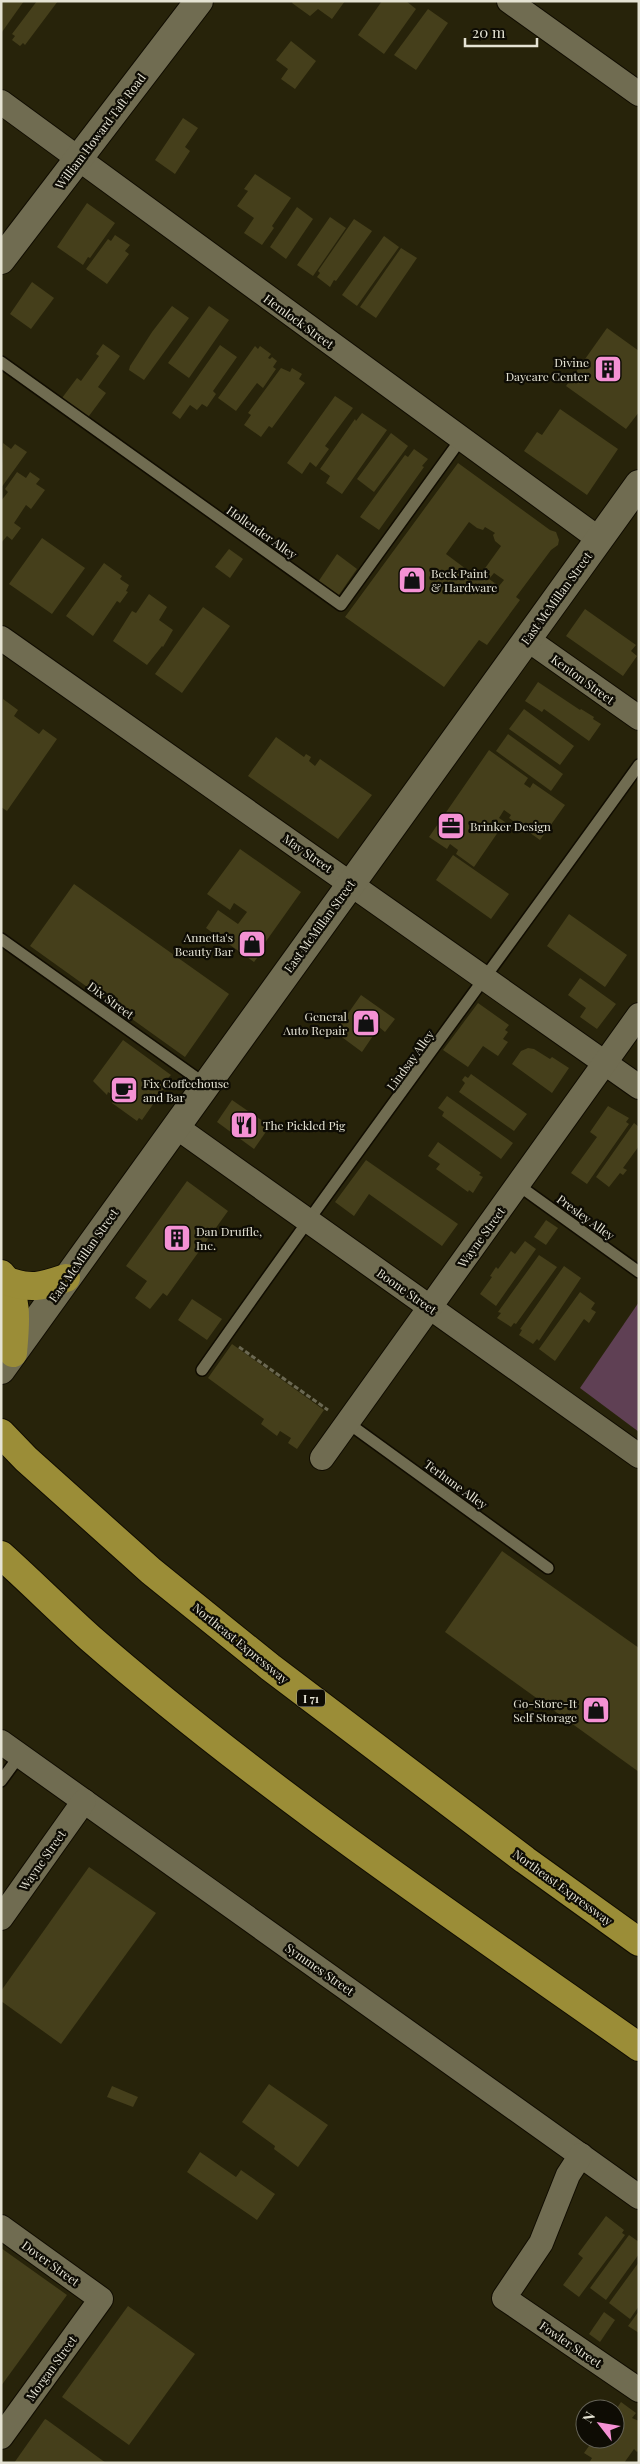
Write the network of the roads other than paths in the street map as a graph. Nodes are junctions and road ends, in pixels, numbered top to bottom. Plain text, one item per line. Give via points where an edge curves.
1 (199, 1) edge
2 (509, 1) edge
3 (639, 94) edge
4 (1, 102) edge
5 (79, 159) junction
6 (1, 260) edge
7 (1, 362) edge
8 (460, 439) junction
9 (639, 484) edge
10 (599, 539) junction
11 (527, 639) junction
12 (3, 641) edge
13 (639, 718) edge
14 (639, 765) edge
15 (351, 883) junction
16 (1, 939) edge
17 (486, 979) junction
18 (639, 1015) edge
19 (605, 1063) junction
20 (205, 1084) junction
21 (639, 1086) edge
22 (175, 1126) junction
23 (518, 1186) junction
24 (308, 1221) junction
25 (639, 1272) edge
26 (4, 1277) edge
27 (66, 1278) junction
28 (430, 1308) junction
29 (7, 1362) edge
30 (202, 1370) dead end
31 (338, 1417) junction
32 (1, 1433) edge
33 (639, 1456) edge
34 (322, 1458) dead end
35 (1, 1555) edge
36 (548, 1568) dead end
37 (11, 1749) edge
38 (1, 1781) edge
39 (84, 1801) junction
40 (1, 1918) edge
41 (639, 1942) edge
42 (639, 2047) edge
43 (581, 2155) junction
44 (639, 2198) edge
45 (1, 2226) edge
46 (101, 2299) joint
47 (639, 2390) edge
48 (1, 2436) edge

1 - 5 main road, William Howard Taft Road
2 - 3 street
4 - 5 street, Hemlock Street
5 - 6 main road, William Howard Taft Road
5 - 8 street, Hemlock Street
7 - 8 lane, Hollender Alley via 340,605
8 - 10 street, Hemlock Street
9 - 10 main road, East McMillan Street
10 - 11 main road, East McMillan Street
11 - 13 street, Kenton Street
11 - 15 main road, East McMillan Street
12 - 15 street, May Street
14 - 17 lane, Lindsay Alley
15 - 17 street, May Street
15 - 20 main road, East McMillan Street
16 - 20 lane, Dix Street
17 - 19 street, May Street
17 - 24 lane, Lindsay Alley
18 - 19 street, Wayne Street
19 - 21 street, May Street
19 - 23 street, Wayne Street
20 - 22 main road, East McMillan Street
22 - 24 street, Boone Street
22 - 27 main road, East McMillan Street
23 - 25 lane, Presley Alley
23 - 28 street, Wayne Street
24 - 28 street, Boone Street
24 - 30 lane, Lindsay Alley
26 - 27 highway via 24,1287 38,1287
26 - 29 highway via 16,1312
27 - 29 main road, East McMillan Street
28 - 31 street, Wayne Street
28 - 33 street, Boone Street
31 - 34 street, Wayne Street
31 - 36 lane, Terhune Alley
32 - 41 highway, Northeast Expressway / I 71 via 151,1570 270,1667
35 - 42 highway via 90,1638 199,1728 372,1858
37 - 38 lane
37 - 39 street, Symmes Street
39 - 40 street, Wayne Street
39 - 43 street, Symmes Street
43 - 44 street, Symmes Street
43 - 47 street, Fowler Street via 568,2175 541,2243 504,2298
45 - 46 street, Dover Street
46 - 48 street, Morgan Street

